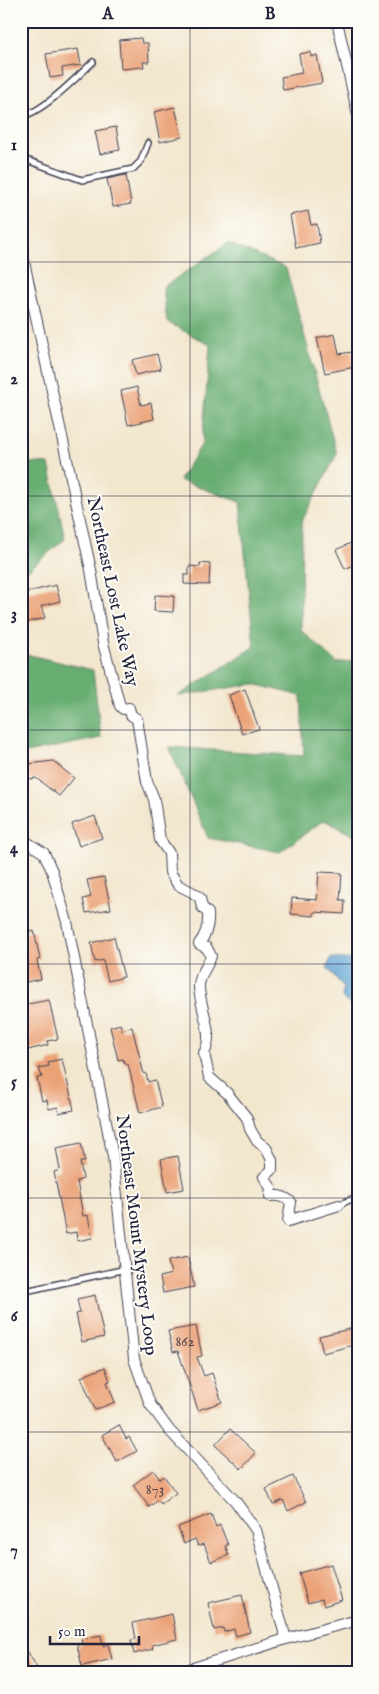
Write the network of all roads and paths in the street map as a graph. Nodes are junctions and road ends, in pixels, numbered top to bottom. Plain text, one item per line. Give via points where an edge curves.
1 (337, 21) edge
2 (94, 62) dead end
3 (358, 115) edge
4 (21, 116) edge
5 (148, 143) dead end
6 (21, 158) edge
7 (21, 248) edge
8 (21, 841) edge
9 (358, 1196) edge
10 (339, 1205) joint
11 (126, 1269) junction
12 (21, 1292) edge
13 (358, 1620) edge
14 (286, 1638) junction
15 (194, 1671) edge
16 (177, 1673) edge

1 - 3 street
2 - 4 lane via 48,102
5 - 6 lane via 142,161 133,169 82,180
7 - 10 street, Northeast Lost Lake Way via 111,676 120,706 129,708 137,719 147,782 154,799 160,840 169,854 170,872 178,885 200,898 208,913 205,935 199,944 212,956 199,981 199,988 207,1026 208,1046 204,1053 210,1077 247,1118 257,1141 266,1148 272,1160 272,1170 264,1177 270,1196 278,1195 291,1202 288,1221
8 - 11 street, Northeast Mount Mystery Loop via 44,853 67,922 113,1157
9 - 10 lane
11 - 12 lane
11 - 14 street, Northeast Mount Mystery Loop via 134,1359 150,1404 169,1430 236,1502 256,1530
13 - 14 street
14 - 15 street
15 - 16 street

